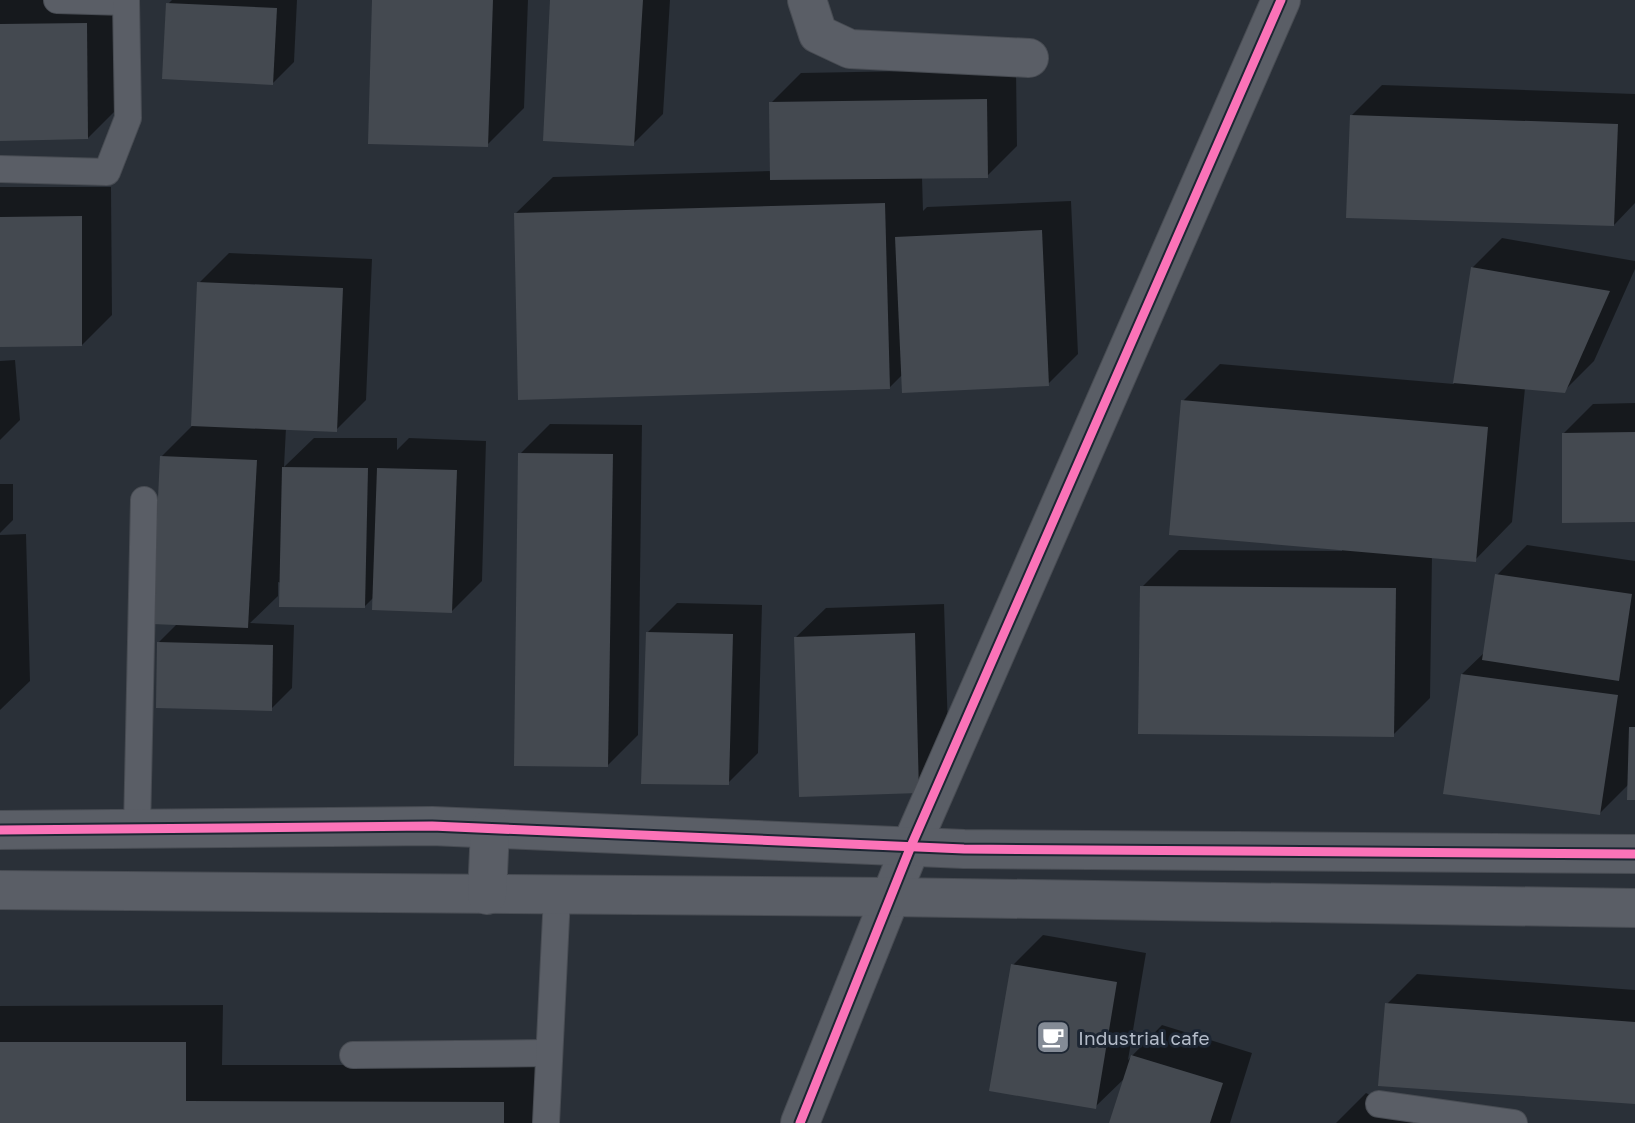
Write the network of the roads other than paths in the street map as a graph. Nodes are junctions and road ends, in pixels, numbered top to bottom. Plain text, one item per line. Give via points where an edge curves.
1 (57, 0) edge
2 (807, 0) edge
3 (1282, 0) edge
4 (126, 1) edge
5 (1029, 58) dead end
6 (0, 169) edge
7 (144, 500) dead end
8 (489, 829) junction
9 (0, 830) edge
10 (137, 830) junction
11 (911, 846) junction
12 (1635, 854) edge
13 (0, 890) edge
14 (487, 895) junction
15 (557, 896) junction
16 (891, 897) junction
17 (1635, 908) edge
18 (548, 1053) junction
19 (353, 1055) dead end
20 (1379, 1104) dead end
21 (546, 1123) edge
22 (800, 1123) edge
23 (1514, 1123) edge

1 - 4 lane
2 - 5 street via 818,34 850,48
3 - 11 street
4 - 6 lane via 128,118 107,172
7 - 10 lane
8 - 10 street
8 - 11 street
8 - 14 street
9 - 10 street
11 - 12 street
11 - 16 street
13 - 14 street
14 - 15 street
15 - 16 street
15 - 18 lane
16 - 17 street
16 - 22 street
18 - 19 lane
18 - 21 lane
20 - 23 lane

